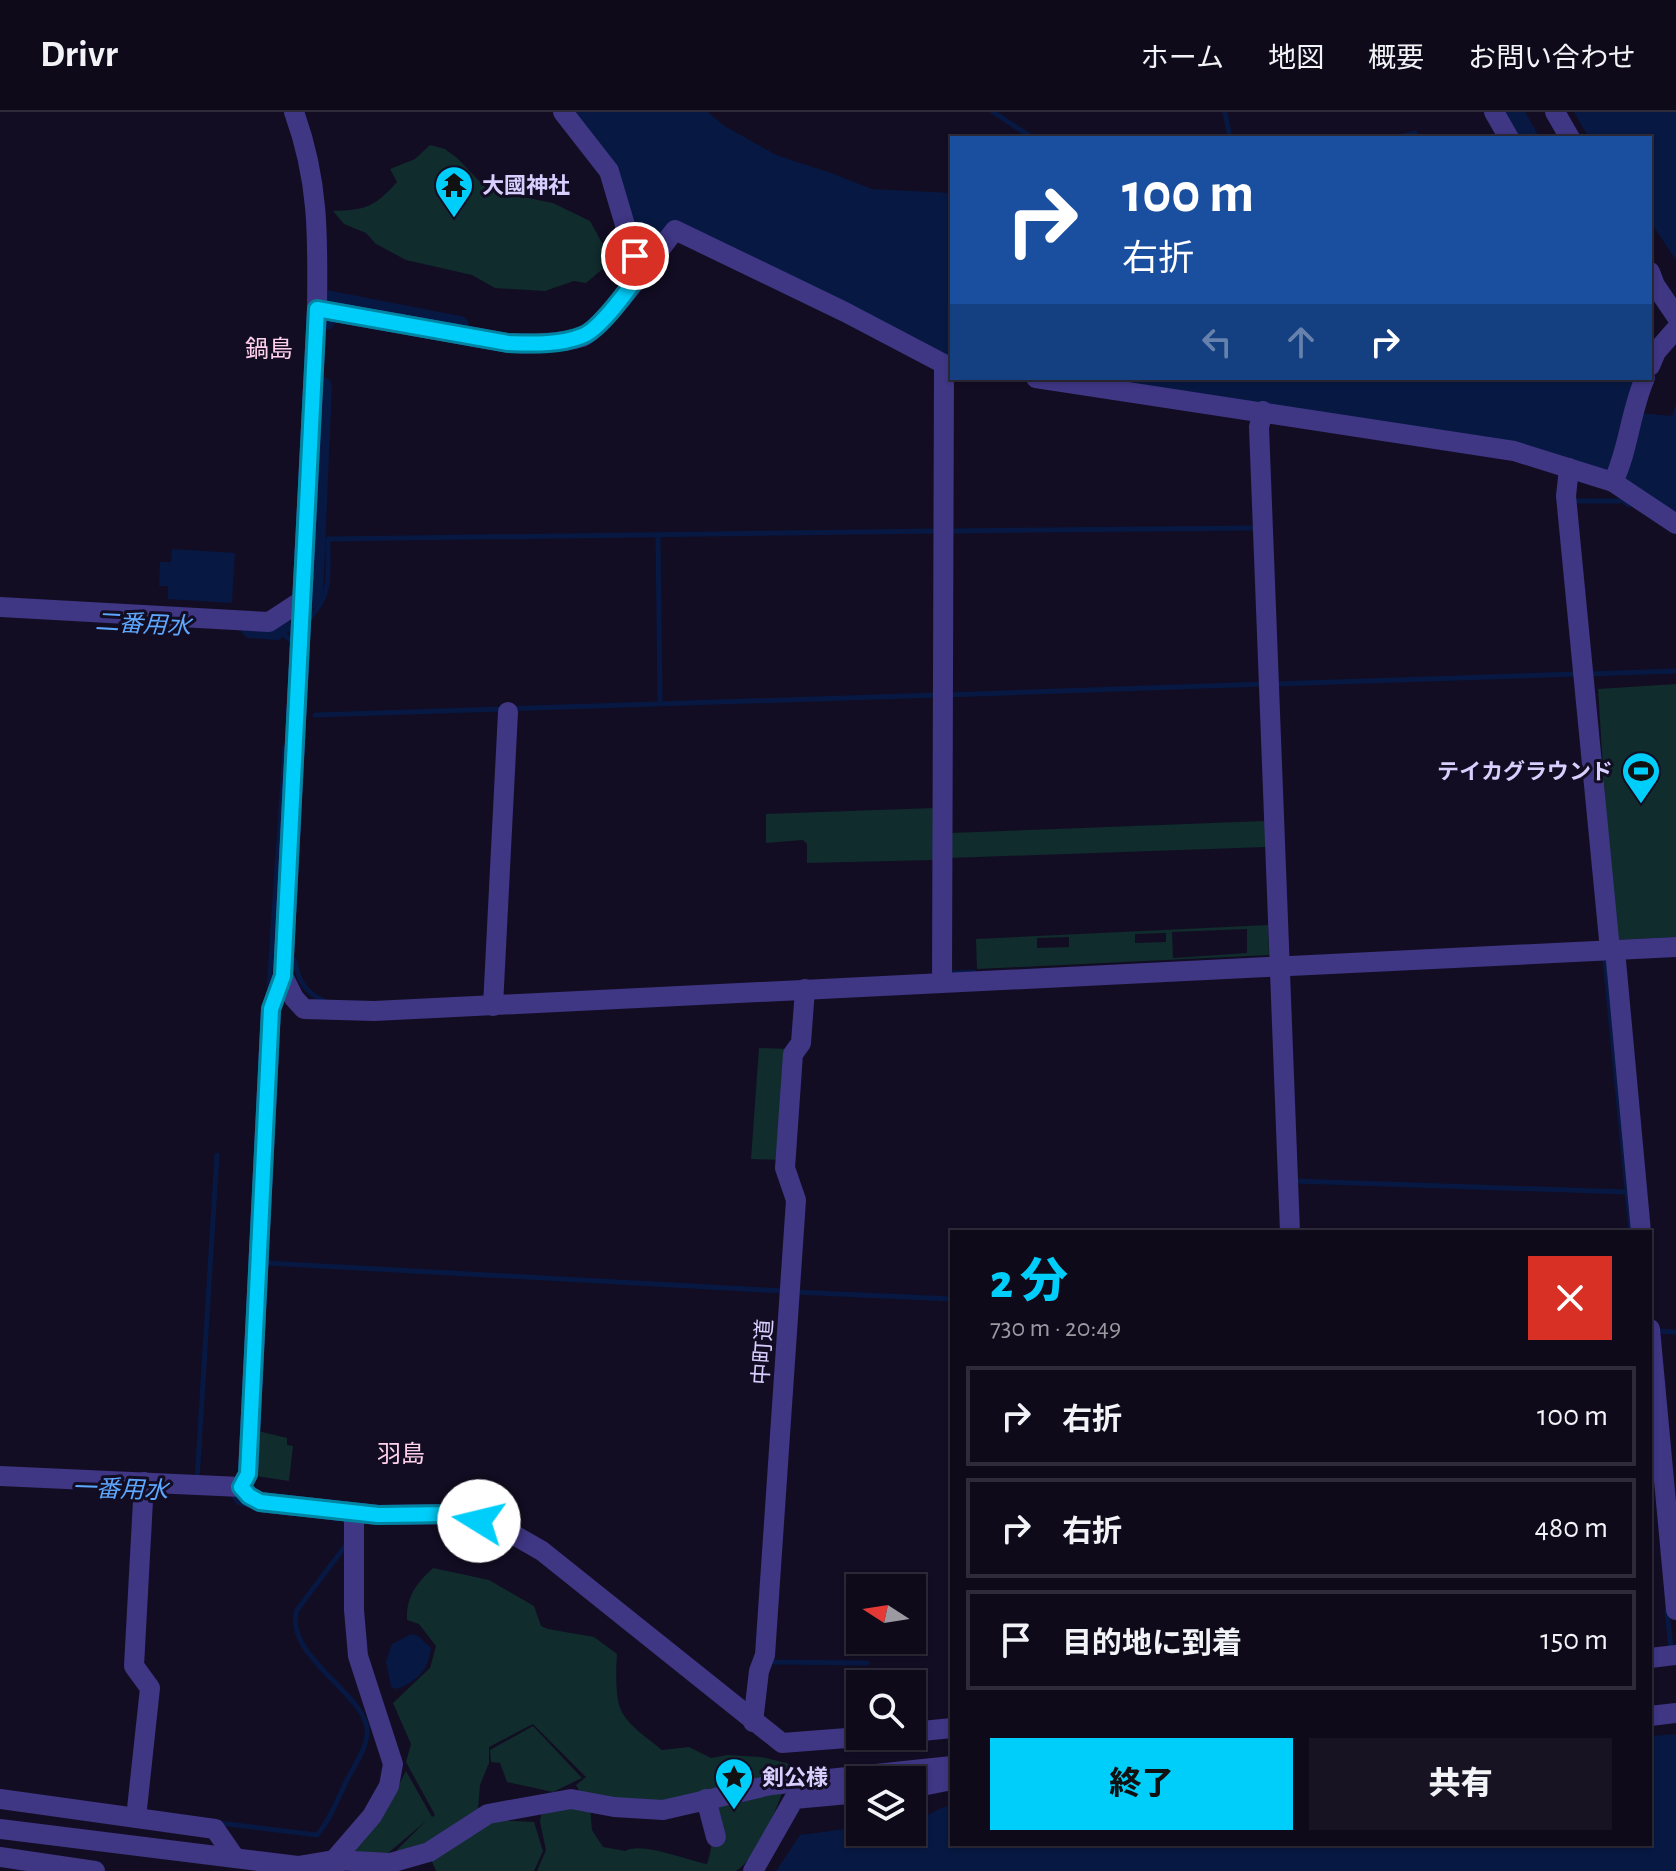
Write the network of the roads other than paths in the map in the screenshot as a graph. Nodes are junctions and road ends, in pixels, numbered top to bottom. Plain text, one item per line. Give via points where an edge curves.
1 (294, 112) edge
2 (563, 112) edge
3 (1494, 112) edge
4 (1555, 112) edge
5 (1508, 136) edge
6 (1569, 136) edge
7 (642, 260) junction
8 (1652, 271) edge
9 (1652, 277) edge
10 (1676, 294) edge
11 (325, 310) junction
12 (1676, 316) edge
13 (1676, 329) edge
14 (1652, 361) edge
15 (948, 365) edge
16 (1050, 380) edge
17 (1644, 380) edge
18 (1263, 411) junction
19 (1569, 468) junction
20 (1613, 482) junction
21 (1676, 524) edge
22 (301, 601) junction
23 (0, 607) edge
24 (508, 712) dead end
25 (1676, 947) edge
26 (1612, 950) junction
27 (1278, 961) junction
28 (283, 976) junction
29 (942, 976) junction
30 (805, 989) junction
31 (493, 1006) junction
32 (1290, 1230) edge
33 (1641, 1230) edge
34 (1652, 1348) edge
35 (0, 1476) edge
36 (144, 1487) junction
37 (241, 1487) junction
38 (354, 1516) junction
39 (1676, 1610) edge
40 (1676, 1655) edge
41 (1652, 1658) edge
42 (1676, 1701) edge
43 (1652, 1703) edge
44 (1676, 1713) edge
45 (1652, 1716) edge
46 (753, 1722) junction
47 (950, 1728) edge
48 (926, 1731) edge
49 (846, 1739) edge
50 (950, 1766) edge
51 (950, 1780) edge
52 (926, 1785) edge
53 (846, 1794) edge
54 (0, 1799) edge
55 (706, 1799) junction
56 (137, 1813) junction
57 (0, 1829) edge
58 (716, 1837) dead end
59 (0, 1857) edge
60 (235, 1858) junction
61 (335, 1865) edge
62 (95, 1871) edge
63 (753, 1871) edge

1 - 11 street via 316,194
2 - 7 street via 609,171
3 - 5 street
4 - 6 street
7 - 11 street via 619,301 585,336 559,341 508,343
7 - 15 street via 675,230
8 - 10 street via 1659,269
9 - 12 street
11 - 22 street
13 - 14 street
15 - 29 street via 942,532
16 - 18 street
17 - 20 street
18 - 19 street via 1514,451
18 - 27 street via 1259,427
19 - 20 street
19 - 26 street via 1566,496
20 - 21 street
22 - 23 street via 269,622
22 - 28 street
24 - 31 street
25 - 26 street
26 - 27 street
26 - 33 street
27 - 29 street
27 - 32 street
28 - 31 street via 304,1009
28 - 37 street via 271,1009 248,1474
29 - 30 street
30 - 31 street
30 - 46 street, 中町道 via 801,1043 793,1054 785,1168 796,1200 765,1655
34 - 39 street
35 - 36 street
36 - 37 street
36 - 56 street via 134,1666 150,1688
37 - 38 street via 260,1502
38 - 46 street via 455,1514 502,1528 542,1551
38 - 61 street via 358,1656 393,1764 389,1786 372,1816
40 - 41 street
42 - 43 street
44 - 45 street
46 - 49 street via 788,1745
47 - 48 street
50 - 55 street via 779,1783
51 - 52 street
53 - 63 street via 794,1799
54 - 56 street
55 - 58 street
55 - 61 street via 663,1810 571,1799 488,1814 429,1852 390,1863
56 - 60 street via 215,1829
57 - 60 street
59 - 62 street
60 - 61 street

